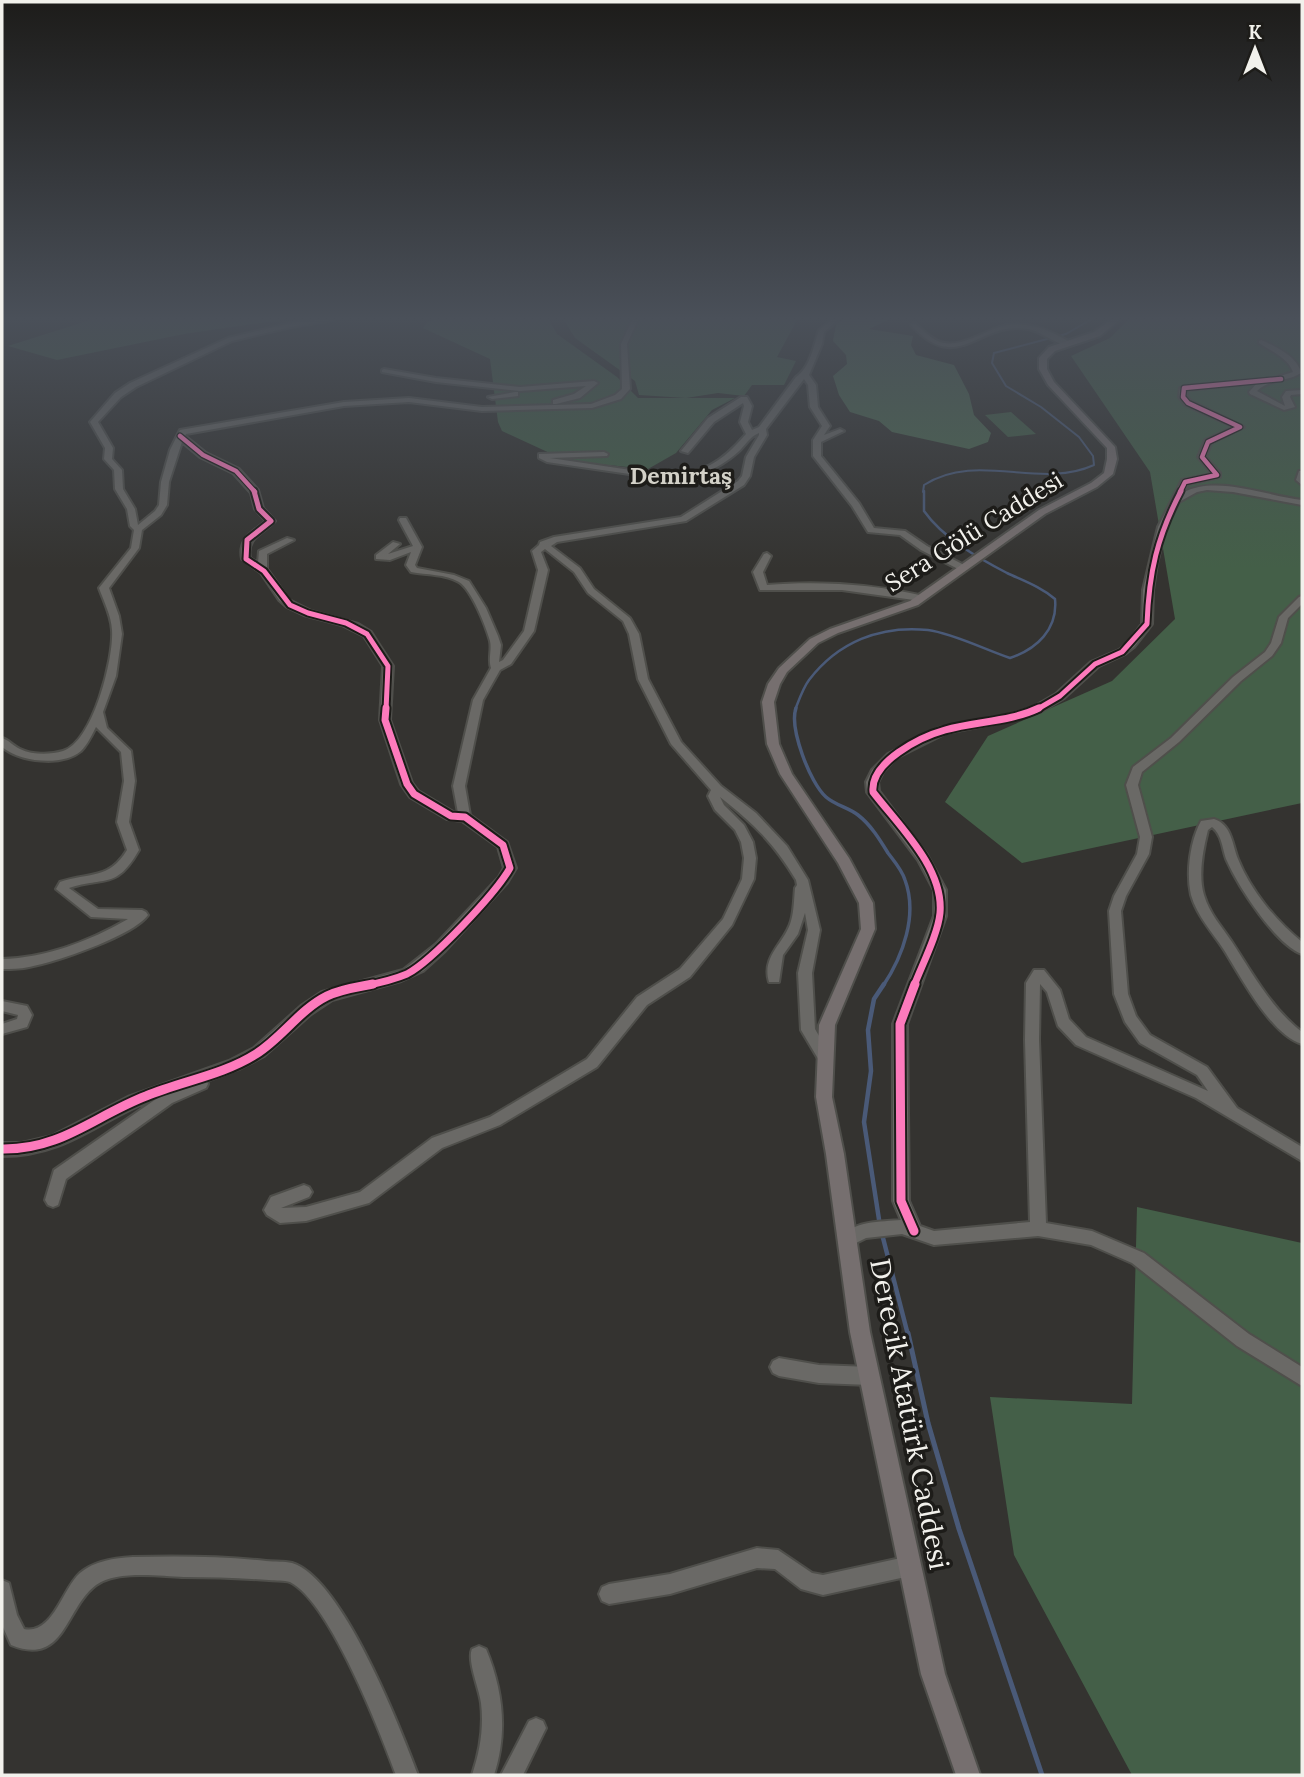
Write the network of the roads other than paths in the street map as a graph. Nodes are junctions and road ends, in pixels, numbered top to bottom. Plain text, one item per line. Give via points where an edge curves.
1 (111, 403) edge
2 (361, 403) edge
3 (433, 403) edge
4 (550, 403) edge
5 (601, 403) edge
6 (738, 403) edge
7 (746, 403) edge
8 (781, 403) edge
9 (814, 403) edge
10 (1070, 403) edge
11 (1190, 403) edge
12 (1274, 403) edge
13 (1289, 403) edge
14 (521, 407) junction
15 (762, 429) junction
16 (840, 430) dead end
17 (750, 434) junction
18 (180, 436) junction
19 (817, 440) junction
20 (685, 451) dead end
21 (604, 454) dead end
22 (1302, 473) edge
23 (1302, 482) edge
24 (1242, 493) junction
25 (1214, 496) dead end
26 (1176, 500) junction
27 (1302, 503) edge
28 (403, 520) dead end
29 (138, 529) junction
30 (290, 540) dead end
31 (396, 544) dead end
32 (543, 544) junction
33 (418, 547) junction
34 (767, 556) dead end
35 (963, 568) junction
36 (263, 570) junction
37 (921, 598) junction
38 (1302, 599) edge
39 (496, 668) junction
40 (98, 712) junction
41 (2, 741) edge
42 (717, 789) junction
43 (465, 817) junction
44 (802, 880) junction
45 (1302, 949) edge
46 (2, 964) edge
47 (774, 978) dead end
48 (2, 1006) edge
49 (2, 1029) edge
50 (1302, 1039) edge
51 (270, 1045) junction
52 (825, 1058) junction
53 (1232, 1113) junction
54 (2, 1149) edge
55 (1302, 1155) edge
56 (304, 1192) dead end
57 (53, 1200) dead end
58 (908, 1229) junction
59 (1038, 1229) junction
60 (856, 1235) junction
61 (779, 1367) dead end
62 (870, 1376) junction
63 (1302, 1377) edge
64 (910, 1566) junction
65 (2, 1590) edge
66 (610, 1594) dead end
67 (479, 1656) dead end
68 (536, 1728) dead end
69 (407, 1775) edge
70 (484, 1775) edge
71 (512, 1775) edge
72 (968, 1775) edge

1 - 29 street via 94,422 109,448 108,458 118,470 119,489
2 - 18 street
3 - 14 street via 482,409
4 - 14 street
5 - 14 street
6 - 20 street via 710,420
7 - 17 street via 744,422
8 - 15 street
9 - 19 street via 826,426
10 - 35 main road, Sera Gölü Caddesi via 1111,447 1108,474 1042,512
11 - 26 street via 1240,427 1208,442 1202,457 1217,475 1185,482
12 - 13 street via 1284,408 1291,407
15 - 17 street
15 - 32 street via 764,435 741,483 689,516
16 - 19 street
17 - 21 street via 715,467 679,477 606,470 542,456
18 - 29 street via 165,482 163,505
18 - 36 street via 203,455 236,471 255,492 259,509 271,521 247,537 243,550 246,559
19 - 35 street via 817,456 871,530 902,533
22 - 23 street
24 - 25 street
24 - 26 street via 1196,489
24 - 27 street
26 - 58 street via 1162,527 1153,563 1147,624 1131,645 1095,664 1060,696 1036,710 930,736 892,756 872,782 873,792 917,849 940,890 940,916 900,1024 901,1201
28 - 33 street
29 - 40 street via 135,548 104,588 117,621 117,636 105,699
30 - 36 street via 262,553
31 - 33 street via 379,557
32 - 39 street via 536,551 543,570 528,631 507,662
32 - 42 street via 577,570 591,591 627,620 643,679 676,744
33 - 39 street via 410,565 414,570 469,584 496,644
34 - 37 street via 758,572 763,588 865,587
35 - 37 main road, Sera Gölü Caddesi
36 - 43 street via 290,606 365,632 388,666 385,720 407,784 414,794 451,816
37 - 52 main road, Sera Gölü Caddesi via 814,641 783,670 768,702 773,744 786,774 857,884 868,915 865,938 827,1025
38 - 53 street via 1284,617 1269,654 1137,770 1132,785 1146,837 1143,854 1115,911 1121,995 1145,1039 1202,1071
39 - 43 street via 478,700 462,768 459,786
40 - 41 street via 80,746 69,753 24,756
40 - 46 street via 102,729 126,751 130,783 121,818 133,849 115,874 70,883 62,890 95,914 142,915 114,932 34,961
42 - 44 street via 783,849
42 - 56 street via 714,796 719,807 747,842 748,879 728,922 685,973 642,1001 592,1063 495,1121 436,1143 364,1198 306,1214 280,1216 272,1210 276,1202
43 - 51 street via 503,845 510,869 503,880 415,970 329,995 298,1016
44 - 47 street via 798,920 777,954
44 - 52 street via 814,930 805,973 808,1030
45 - 50 street via 1245,884 1223,828 1214,822 1205,824 1200,831 1196,882 1204,911 1252,987 1277,1019
48 - 49 street via 22,1010 25,1015 22,1023
51 - 54 street via 248,1059 133,1101 48,1145 32,1150
51 - 57 street via 261,1056 167,1099 59,1175
52 - 60 main road, Derecik Atatürk Caddesi via 824,1097
53 - 55 street
53 - 59 street via 1161,1075 1081,1041 1063,1022 1053,990 1039,974 1033,983 1032,1040
58 - 59 street via 934,1238
58 - 60 street
59 - 63 street via 1092,1238 1138,1258 1243,1340
60 - 62 main road, Derecik Atatürk Caddesi via 860,1332
61 - 62 street
62 - 64 main road, Derecik Atatürk Caddesi
64 - 66 street via 823,1586 807,1582 778,1560 757,1558 670,1584
64 - 72 main road, Derecik Atatürk Caddesi via 933,1674
65 - 69 street via 18,1639 29,1642 54,1629 84,1582 100,1571 241,1567 294,1573 316,1589 332,1612
67 - 70 street via 493,1717 491,1757
68 - 71 street

